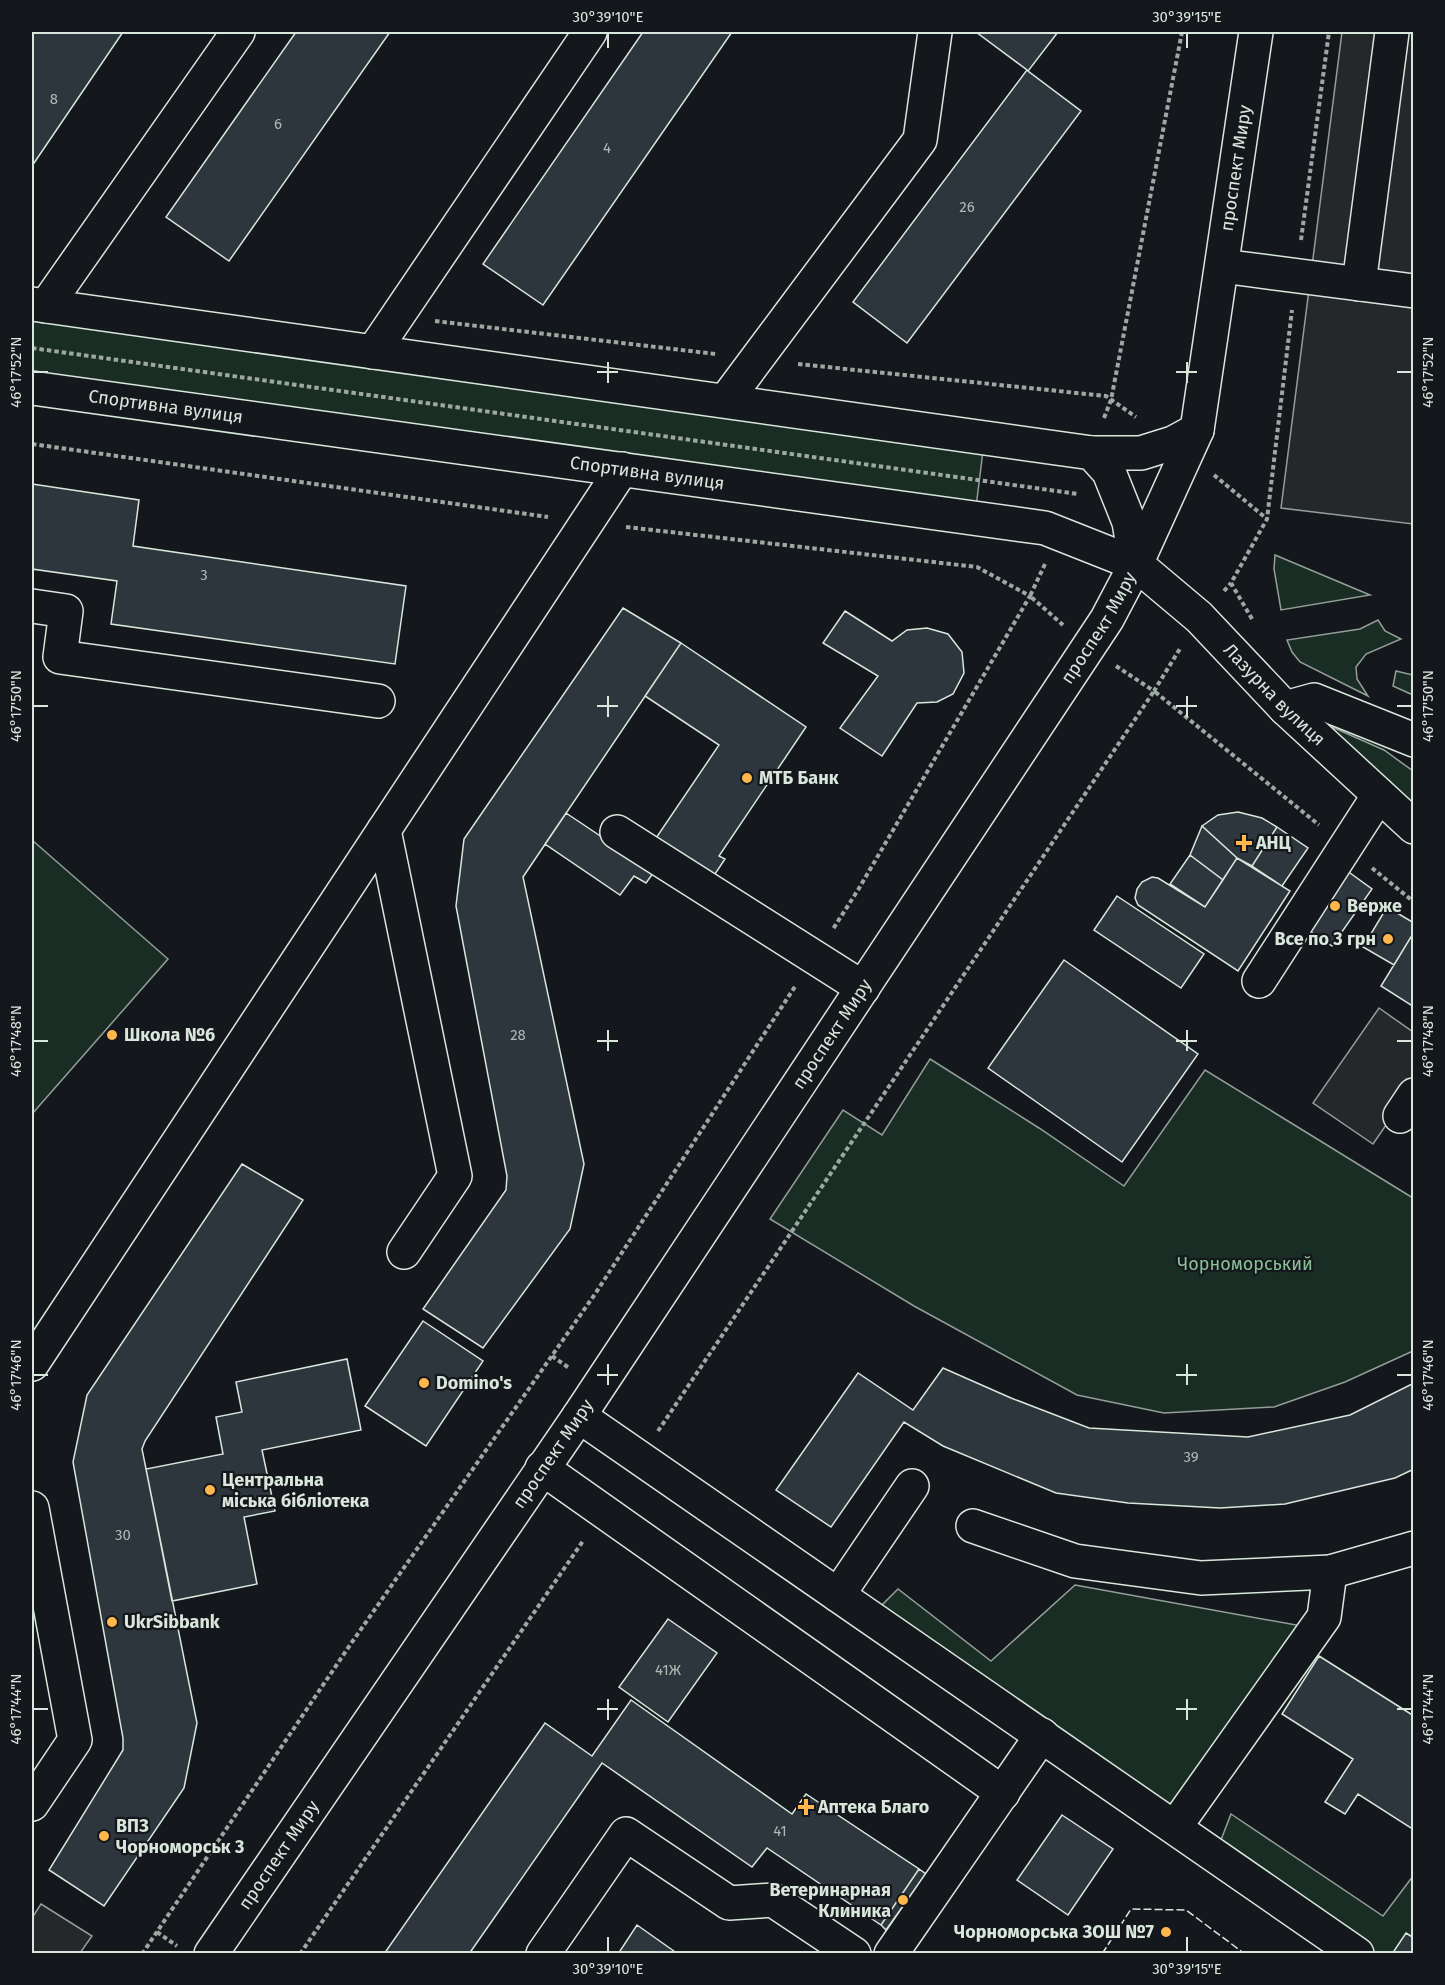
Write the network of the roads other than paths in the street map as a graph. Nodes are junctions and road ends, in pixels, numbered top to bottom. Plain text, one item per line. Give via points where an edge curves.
1 (238, 32) edge
2 (590, 32) edge
3 (935, 32) edge
4 (1256, 32) edge
5 (1392, 32) edge
6 (1222, 266) junction
7 (1359, 284) junction
8 (1413, 291) edge
9 (39, 305) edge
10 (373, 352) junction
11 (32, 388) edge
12 (726, 400) junction
13 (1197, 430) junction
14 (1092, 453) junction
15 (622, 469) junction
16 (1136, 564) junction
17 (32, 606) edge
18 (378, 701) dead end
19 (1285, 708) junction
20 (1413, 740) edge
21 (1379, 795) junction
22 (1413, 827) edge
23 (384, 830) junction
24 (617, 832) dead end
25 (1259, 981) dead end
26 (862, 987) junction
27 (404, 1252) dead end
28 (32, 1364) edge
29 (579, 1416) junction
30 (542, 1468) junction
31 (912, 1486) dead end
32 (32, 1508) edge
33 (974, 1526) dead end
34 (1413, 1548) edge
35 (1330, 1572) junction
36 (838, 1595) junction
37 (1042, 1735) junction
38 (1003, 1792) junction
39 (32, 1804) edge
40 (1175, 1827) junction
41 (195, 1951) edge
42 (543, 1953) edge
43 (854, 1953) edge
44 (891, 1953) edge
45 (1358, 1953) edge

1 - 9 street
2 - 10 street
3 - 12 street via 920,140
4 - 6 street, проспект Миру
5 - 7 street
6 - 7 street
6 - 13 street, проспект Миру
7 - 8 street
9 - 10 street
10 - 12 street
11 - 15 street, Спортивна вулиця
12 - 14 street
13 - 14 street via 1141,453
13 - 16 street, проспект Миру
14 - 16 street via 1109,472 1130,522
15 - 16 street, Спортивна вулиця via 1045,528
15 - 23 street
16 - 19 street, Лазурна вулиця via 1200,618
16 - 26 street, проспект Миру via 1107,619
17 - 18 street via 66,611 60,657
19 - 20 street via 1314,700
19 - 21 street, Лазурна вулиця
21 - 22 street, Лазурна вулиця
21 - 25 street
23 - 27 street via 455,1176
23 - 28 street
24 - 26 street
26 - 29 street, проспект Миру
29 - 30 street, проспект Миру
29 - 36 street
30 - 38 street
30 - 41 street, проспект Миру
31 - 36 street
32 - 39 street via 75,1740
33 - 35 street via 1075,1562 1201,1578
34 - 35 street
35 - 40 street via 1324,1617
36 - 37 street
37 - 38 street
37 - 40 street
38 - 44 street
40 - 45 street
42 - 43 street via 626,1834 729,1903 773,1900

